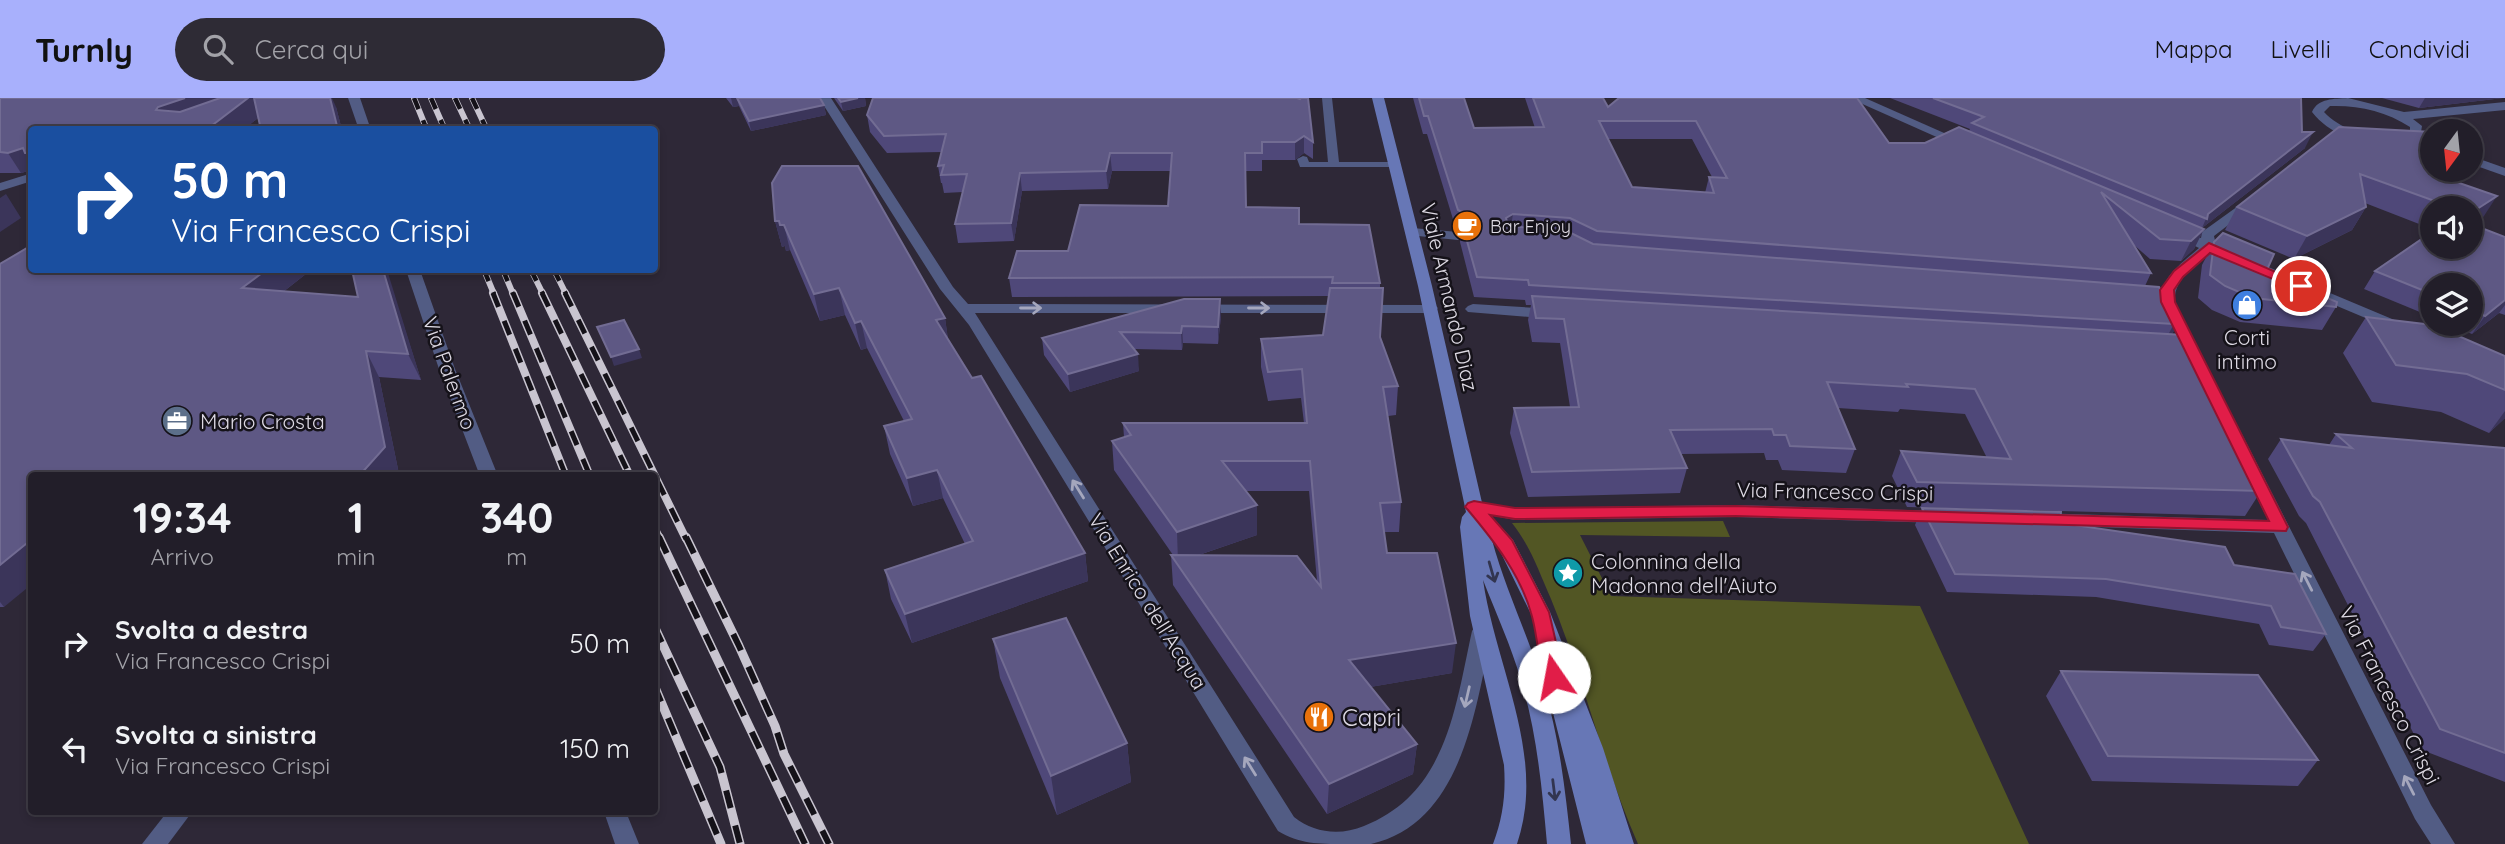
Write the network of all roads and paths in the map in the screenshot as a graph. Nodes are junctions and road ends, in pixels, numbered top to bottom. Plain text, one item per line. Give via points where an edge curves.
1 (354, 98) edge
2 (825, 98) edge
3 (1378, 98) edge
4 (1855, 98) edge
5 (1324, 100) edge
6 (2331, 100) edge
7 (2505, 106) edge
8 (2402, 116) junction
9 (364, 126) edge
10 (2345, 130) junction
11 (2329, 138) edge
12 (2408, 138) junction
13 (2420, 142) edge
14 (1970, 147) edge
15 (1303, 159) dead end
16 (2483, 164) edge
17 (1334, 165) junction
18 (1395, 165) junction
19 (2505, 172) edge
20 (28, 178) edge
21 (0, 187) edge
22 (2267, 188) edge
23 (2165, 229) edge
24 (1412, 232) junction
25 (1458, 236) dead end
26 (2209, 247) junction
27 (414, 273) edge
28 (1430, 307) junction
29 (963, 309) junction
30 (1473, 309) dead end
31 (1567, 315) edge
32 (2416, 335) edge
33 (2173, 352) edge
34 (2193, 353) junction
35 (487, 472) edge
36 (1474, 507) junction
37 (1955, 517) edge
38 (2023, 519) edge
39 (2280, 527) junction
40 (1540, 612) junction
41 (1482, 631) junction
42 (178, 815) edge
43 (616, 815) edge
44 (154, 844) edge
45 (627, 844) edge
46 (1505, 844) edge
47 (1559, 844) edge
48 (1598, 844) edge
49 (1622, 844) edge
50 (2443, 844) edge

1 - 9 street
2 - 29 street, Via Enrico dell'Acqua
3 - 18 main road, Viale Armando Diaz
4 - 14 street
5 - 17 lane
6 - 8 street via 2365,104
6 - 10 street via 2318,112
7 - 8 street
8 - 12 street via 2417,129 2416,135
10 - 11 street
10 - 12 street via 2378,138
12 - 13 street
15 - 17 lane via 1304,165
16 - 19 street
17 - 18 lane
18 - 24 main road, Viale Armando Diaz
20 - 21 street
22 - 26 street, Via Francesco Crispi via 2207,235
23 - 26 street
24 - 25 lane
24 - 28 main road, Viale Armando Diaz
26 - 32 street
26 - 34 street, Via Francesco Crispi via 2171,282 2163,301
27 - 35 street, Via Palermo
29 -> 28 street
28 - 36 main road, Viale Armando Diaz
41 -> 29 street, Via Enrico dell'Acqua via 1455,745 1436,788 1384,830 1350,841 1318,841 1297,834 1286,824
30 - 31 street
33 - 34 street
34 - 39 street, Via Francesco Crispi
36 - 37 street, Via Francesco Crispi via 1515,514 1736,511
36 - 40 main road via 1506,544
36 - 41 main road via 1469,527 1471,563
36 -> 47 main road, Viale Armando Diaz via 1493,580 1537,702 1550,763
38 - 39 street
50 -> 39 street, Via Francesco Crispi
40 - 48 main road
40 - 49 main road via 1592,748
41 - 46 main road via 1516,776 1517,808
42 - 44 street
43 - 45 street

